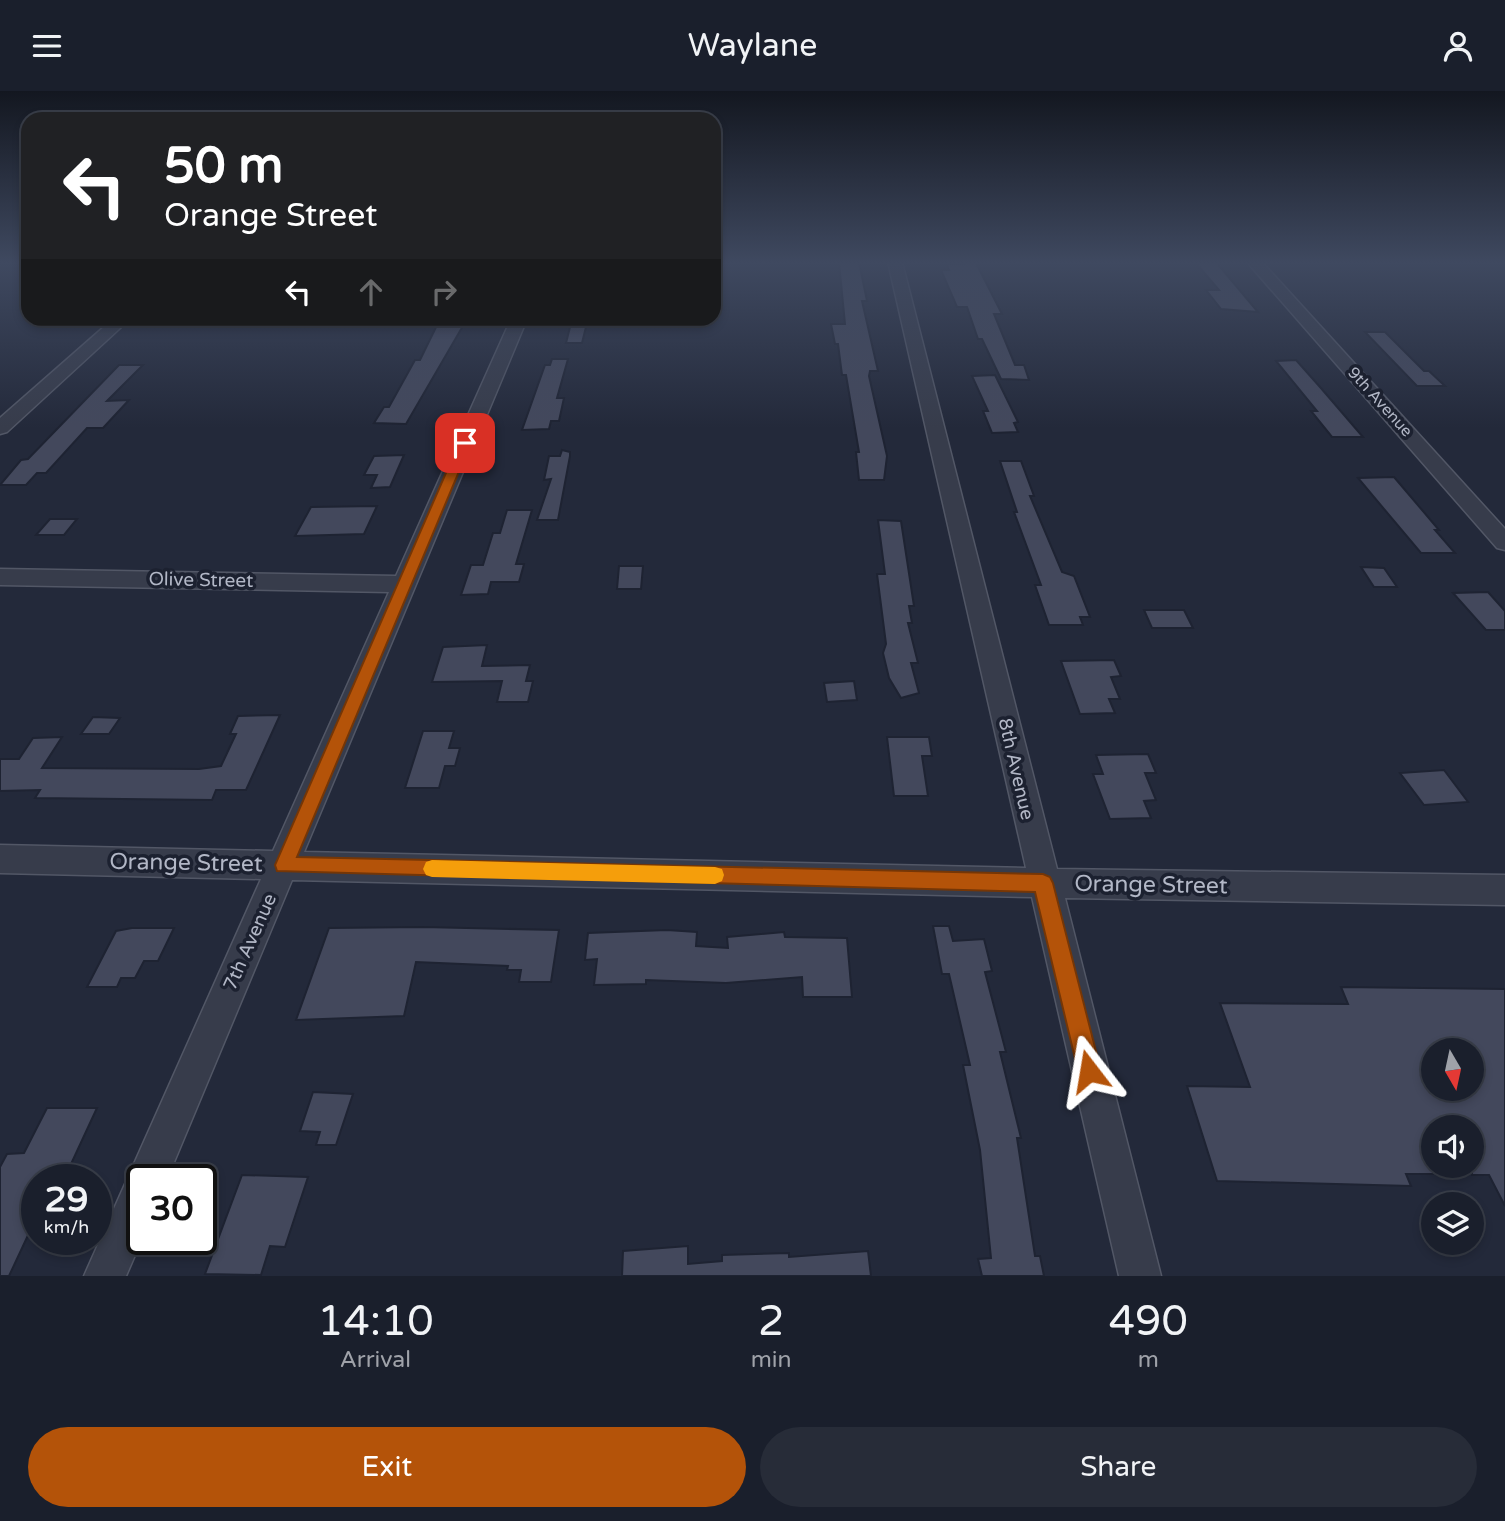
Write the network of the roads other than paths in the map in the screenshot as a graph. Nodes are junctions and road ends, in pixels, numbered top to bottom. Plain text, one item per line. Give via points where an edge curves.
1 (908, 317) edge
2 (1303, 317) edge
3 (114, 326) edge
4 (516, 326) edge
5 (0, 428) edge
6 (1505, 543) edge
7 (0, 577) edge
8 (403, 584) junction
9 (0, 859) edge
10 (284, 865) junction
11 (1043, 883) junction
12 (1505, 890) edge
13 (154, 1164) edge
14 (126, 1228) edge
15 (105, 1276) edge
16 (1140, 1276) edge

1 - 11 street, 8th Avenue
2 - 6 street, 9th Avenue
3 - 5 street
4 - 8 street, 7th Avenue
7 - 8 street, Olive Street
8 - 10 street, 7th Avenue
9 - 10 street, Orange Street
10 - 11 street, Orange Street
10 - 13 street, 7th Avenue
11 - 12 street, Orange Street
11 - 16 street, 8th Avenue
14 - 15 street

